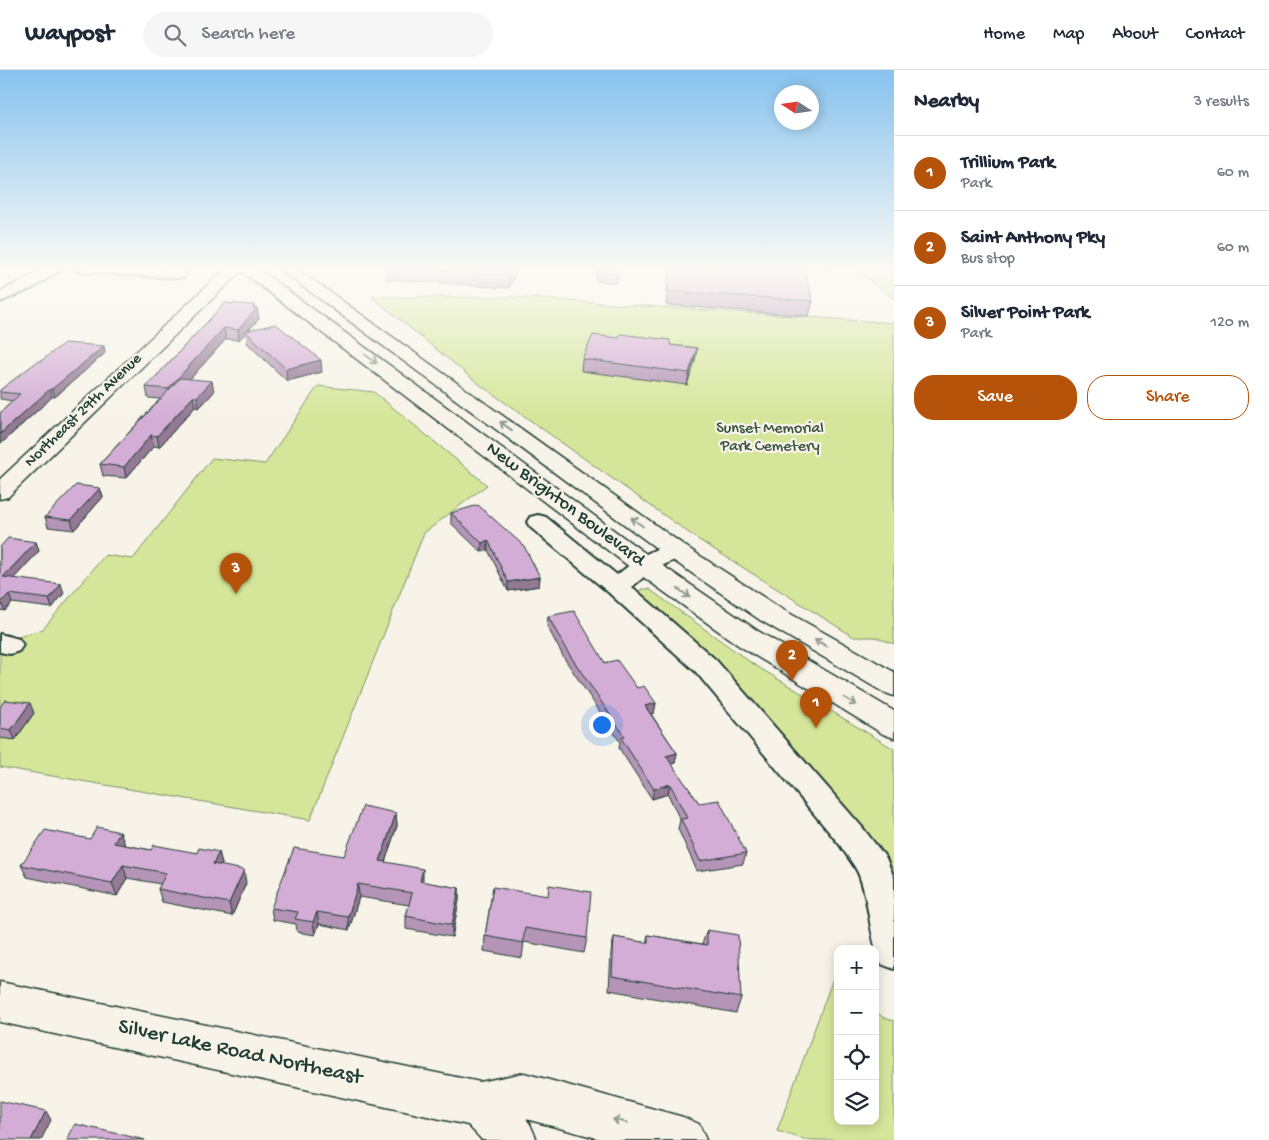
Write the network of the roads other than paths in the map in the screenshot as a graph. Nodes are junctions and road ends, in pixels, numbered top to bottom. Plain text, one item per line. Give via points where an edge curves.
1 (181, 318) edge
2 (316, 318) edge
3 (356, 318) edge
4 (377, 318) edge
5 (436, 375) junction
6 (0, 492) edge
7 (538, 522) dead end
8 (676, 551) junction
9 (644, 565) junction
10 (617, 586) junction
11 (894, 685) edge
12 (894, 726) edge
13 (894, 952) edge
14 (0, 1002) edge
15 (480, 1105) junction
16 (514, 1140) edge
17 (683, 1140) edge

1 - 6 main road, Northeast 29th Avenue
2 -> 9 main road, New Brighton Boulevard
3 - 5 main road, New Brighton Boulevard
4 - 5 main road
8 -> 5 main road, New Brighton Boulevard
7 - 10 street
8 - 9 street
11 -> 8 main road, New Brighton Boulevard via 770,614
9 - 10 street
9 -> 12 main road, New Brighton Boulevard via 748,638
10 - 13 street via 706,666 851,836 874,868
14 - 15 main road, Silver Lake Road Northeast
15 - 16 main road
17 -> 15 main road, Silver Lake Road Northeast via 657,1130 524,1096

